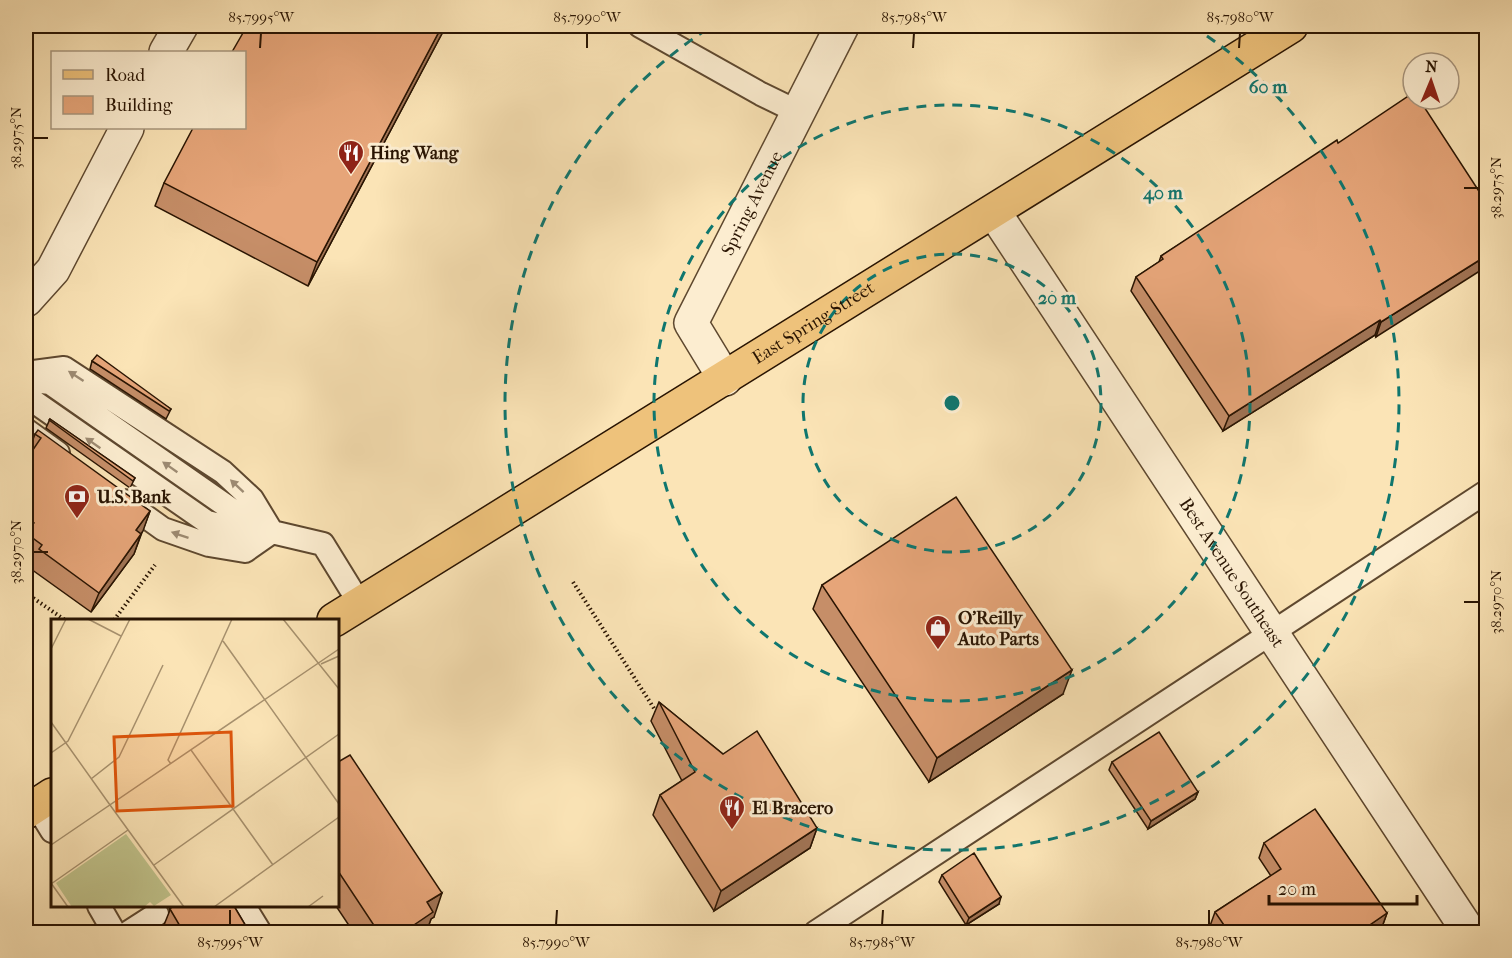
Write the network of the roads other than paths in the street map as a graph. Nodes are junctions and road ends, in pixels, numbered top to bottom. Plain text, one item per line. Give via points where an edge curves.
1 (181, 26) edge
2 (640, 26) edge
3 (842, 26) edge
4 (1291, 26) edge
5 (167, 51) edge
6 (798, 112) junction
7 (126, 129) edge
8 (994, 212) junction
9 (27, 297) edge
10 (26, 373) edge
11 (725, 379) junction
12 (26, 380) edge
13 (26, 396) edge
14 (26, 430) edge
15 (71, 463) edge
16 (108, 489) edge
17 (1486, 492) edge
18 (272, 532) junction
19 (347, 613) edge
20 (1272, 633) junction
21 (100, 907) edge
22 (245, 907) edge
23 (157, 914) dead end
24 (114, 933) edge
25 (129, 933) edge
26 (260, 933) edge
27 (816, 933) edge
28 (1469, 933) edge

1 - 5 street
2 - 6 lane
3 - 6 street, Spring Avenue
4 - 8 main road, East Spring Street
6 - 11 street, Spring Avenue via 691,323
7 - 9 street via 53,270
8 - 11 main road, East Spring Street
8 - 20 street, Best Avenue Southeast
18 -> 10 lane via 252,499 223,472 64,368
11 - 19 main road, East Spring Street
18 -> 12 lane via 235,512 50,383
18 -> 13 lane via 239,530 207,522
14 - 15 lane
18 -> 16 lane via 245,551 209,544 163,529
17 - 20 lane
18 - 19 lane via 323,544
20 - 27 lane
20 - 28 street, Best Avenue Southeast
21 - 24 lane
22 - 26 lane
23 - 25 lane

